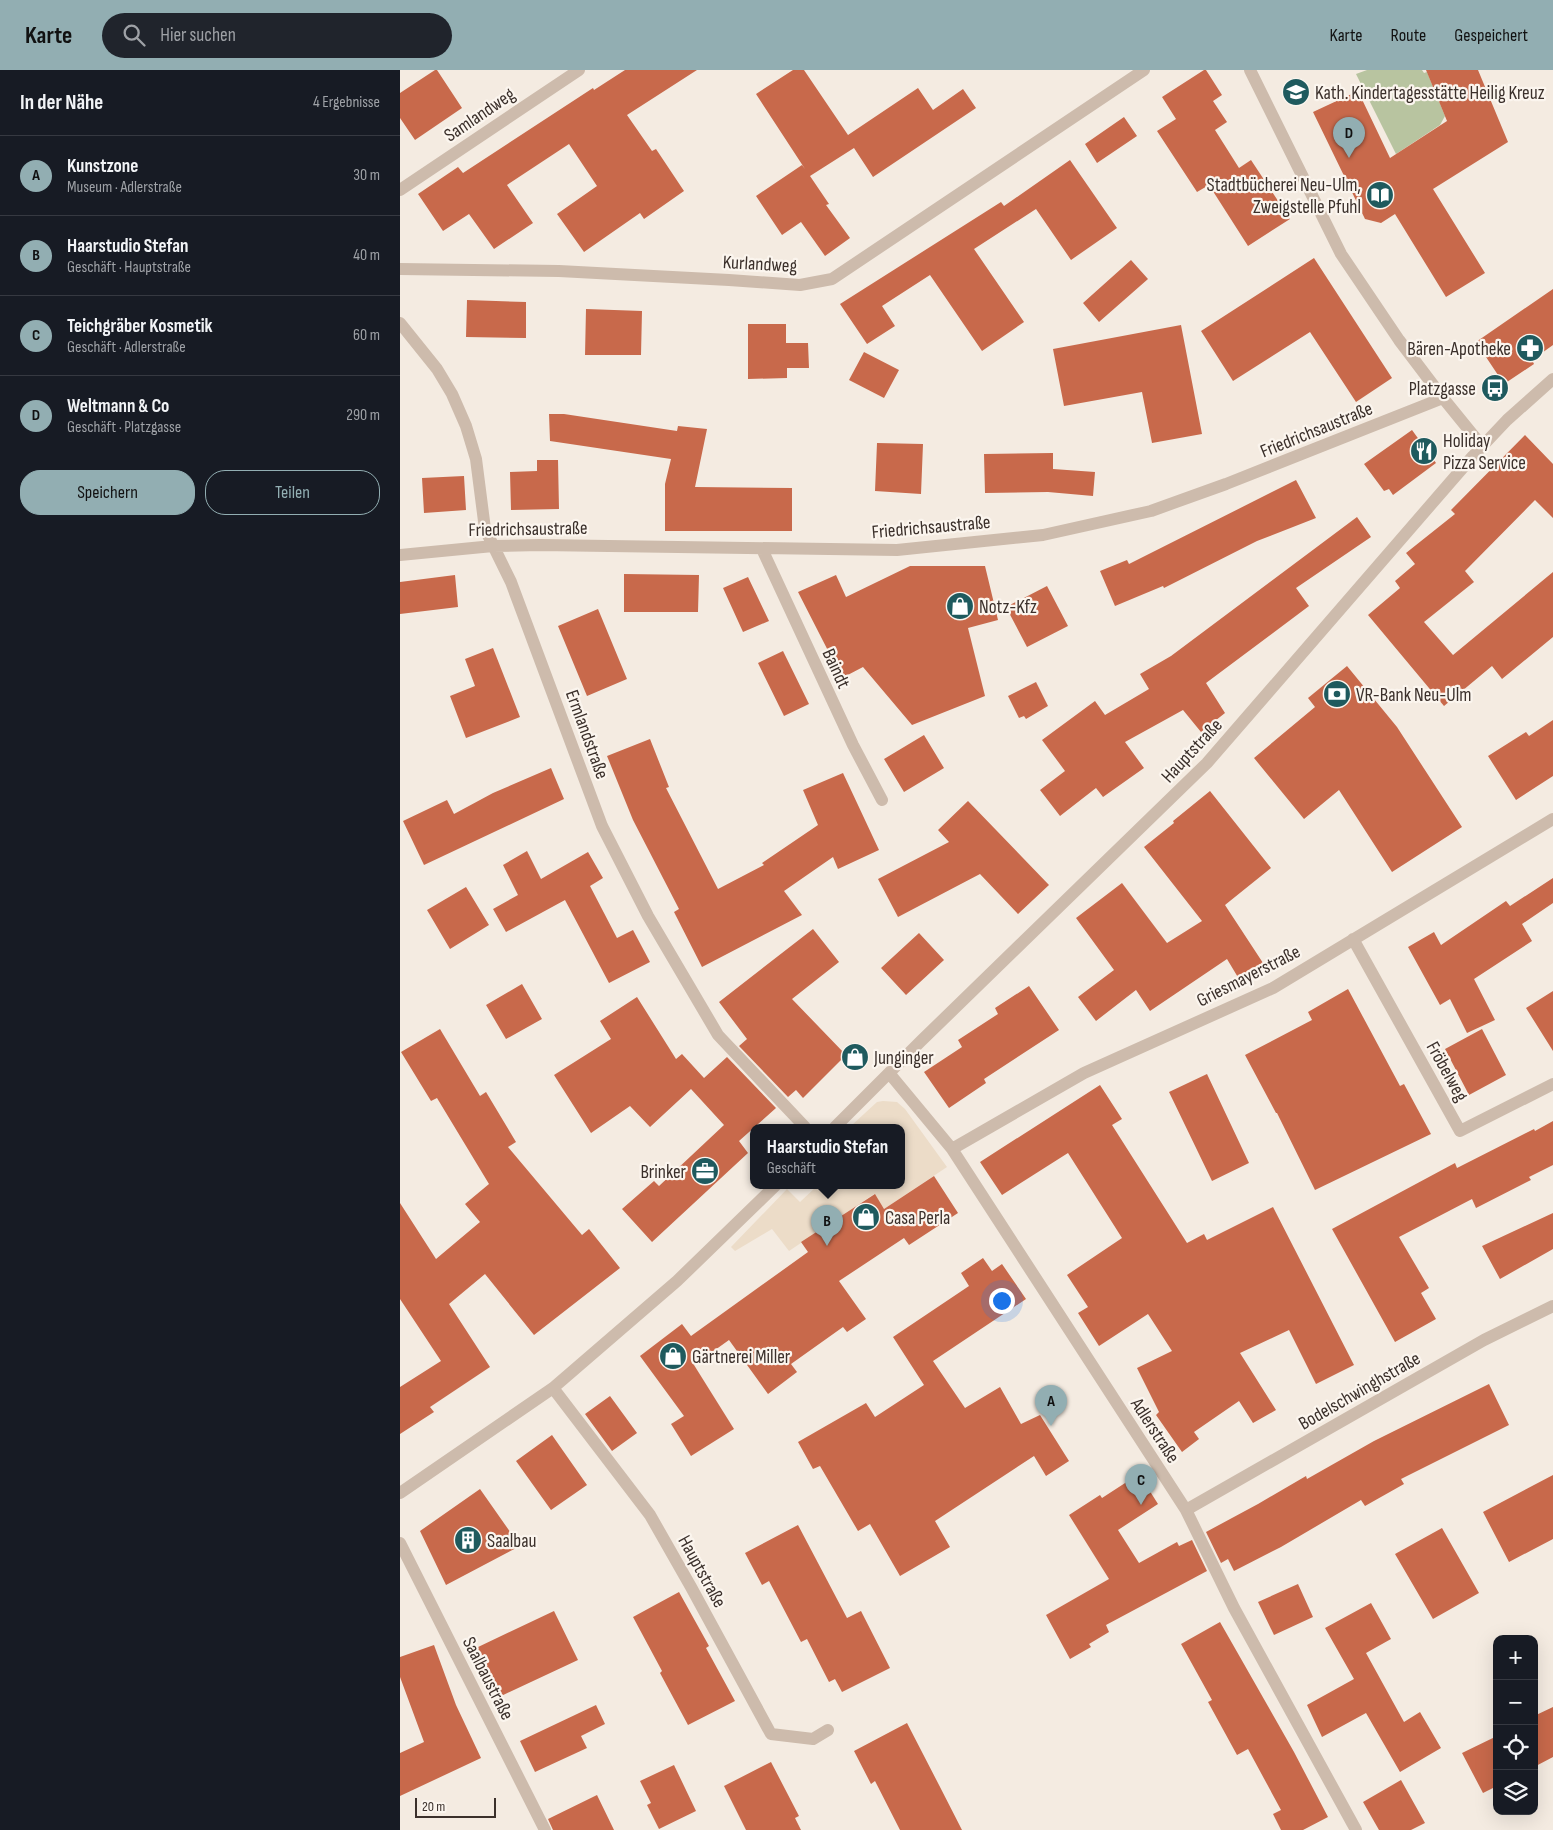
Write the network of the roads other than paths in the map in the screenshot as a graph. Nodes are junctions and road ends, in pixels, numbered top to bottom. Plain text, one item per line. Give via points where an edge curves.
1 (579, 70) edge
2 (1144, 70) edge
3 (1250, 70) edge
4 (400, 190) edge
5 (400, 269) edge
6 (400, 323) edge
7 (1553, 379) edge
8 (1442, 398) junction
9 (1482, 446) junction
10 (493, 546) junction
11 (762, 549) junction
12 (400, 555) edge
13 (882, 800) dead end
14 (1553, 819) edge
15 (1354, 939) junction
16 (889, 1073) junction
17 (1553, 1084) edge
18 (802, 1124) edge
19 (838, 1124) edge
20 (952, 1149) junction
21 (772, 1189) edge
22 (1553, 1306) edge
23 (553, 1388) junction
24 (400, 1493) edge
25 (1186, 1510) junction
26 (400, 1543) edge
27 (828, 1730) dead end
28 (545, 1830) edge
29 (1356, 1830) edge

1 - 4 street, Samlandweg
2 - 5 street, Kurlandweg via 832,279 800,285 559,271
3 - 8 street via 1340,254
6 - 10 street, Ermlandstraße via 437,369 463,418 476,459 485,528
7 - 9 street, Hauptstraße
8 - 9 street
8 - 11 street, Friedrichsaustraße via 1226,484 1151,511 1090,525 1043,535 897,550
9 - 16 street, Hauptstraße via 1207,763
10 - 11 street, Friedrichsaustraße
10 - 12 street, Friedrichsaustraße
10 - 18 street, Ermlandstraße via 511,582 602,826 648,916 718,1035
11 - 13 street, Baindt
14 - 15 street, Griesmayerstraße
15 - 17 street, Fröbelweg via 1460,1131
15 - 20 street, Griesmayerstraße via 1273,988 1084,1073
16 - 19 street, Hauptstraße
16 - 20 street, Adlerstraße
20 - 25 street, Adlerstraße
21 - 23 street via 677,1281
22 - 25 street, Bodelschwinghstraße via 1484,1340
23 - 24 street
23 - 27 street, Hauptstraße via 650,1515 771,1734 813,1738
25 - 29 street, Adlerstraße via 1239,1616
26 - 28 street, Saalbaustraße

